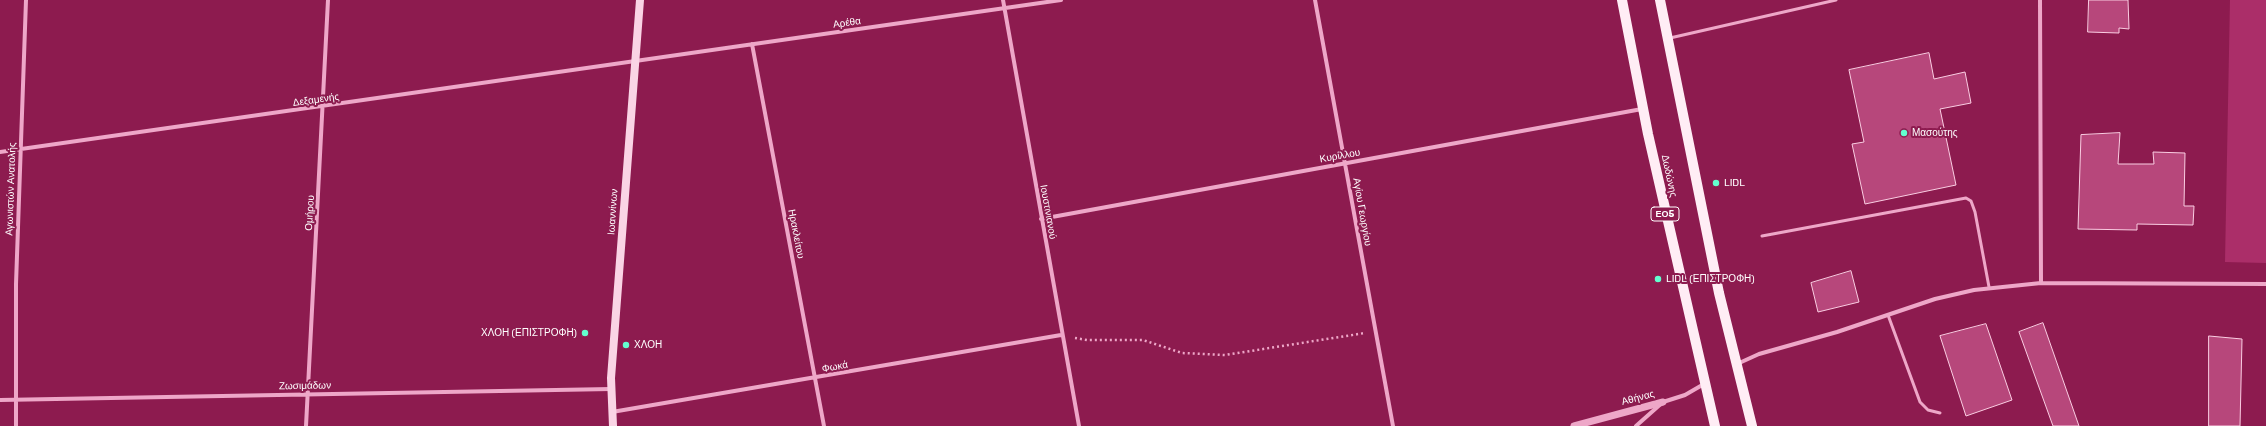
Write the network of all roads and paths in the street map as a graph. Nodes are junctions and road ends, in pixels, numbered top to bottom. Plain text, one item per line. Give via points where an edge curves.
1 (26, 0) edge
2 (328, 0) edge
3 (640, 0) edge
4 (1003, 0) edge
5 (1061, 0) edge
6 (1315, 0) edge
7 (1622, 0) edge
8 (1660, 0) edge
9 (1836, 0) edge
10 (2040, 0) edge
11 (1004, 8) junction
12 (1668, 39) junction
13 (752, 44) junction
14 (635, 61) junction
15 (324, 107) junction
16 (1642, 109) junction
17 (20, 149) junction
18 (0, 152) edge
19 (1345, 163) junction
20 (1041, 219) junction
21 (1762, 236) dead end
22 (2041, 283) junction
23 (2266, 284) edge
24 (1989, 287) junction
25 (1888, 315) junction
26 (1376, 331) junction
27 (1061, 335) junction
28 (1737, 364) junction
29 (815, 379) junction
30 (1704, 384) junction
31 (611, 390) junction
32 (307, 394) junction
33 (0, 400) edge
34 (16, 400) junction
35 (1663, 402) junction
36 (612, 412) junction
37 (1940, 413) dead end
38 (16, 426) edge
39 (306, 426) edge
40 (612, 426) edge
41 (824, 426) edge
42 (1078, 426) edge
43 (1393, 426) edge
44 (1574, 426) edge
45 (1636, 426) edge
46 (1714, 426) edge
47 (1752, 426) edge

1 - 17 street, Αγωνιστών Ανατολής
2 - 15 street, Ομήρου
3 - 14 main road, Ιωαννίνων
4 - 11 street, Ιουστινιανού
5 - 11 street, Αρέθα
6 - 19 street, Αγίου Γεωργίου
7 - 16 main road, Δωδώνης / ΕΟ5
8 - 12 main road
9 - 12 lane
10 - 22 street
11 - 13 street, Αρέθα
11 - 20 street, Ιουστινιανού
12 - 28 main road via 1700,203
13 - 14 street, Αρέθα
13 - 29 street, Ηρακλείτου
14 - 15 street, Δεξαμενής
14 - 31 main road, Ιωαννίνων
15 - 17 street, Δεξαμενής
15 - 32 street, Ομήρου
16 - 19 street, Κυρίλλου
16 - 30 main road, Δωδώνης / ΕΟ5
17 - 18 street, Δεξαμενής
17 - 34 street, Αγωνιστών Ανατολής
19 - 20 street, Κυρίλλου
19 - 26 street, Αγίου Γεωργίου
20 - 27 street, Ιουστινιανού
21 - 24 lane via 1966,198 1971,201 1975,212
22 - 23 street
22 - 24 street
24 - 25 street via 1958,293
25 - 28 street via 1760,354
25 - 37 lane via 1920,402 1928,410
26 - 27 path via 1217,355 1182,353 1143,340 1087,340
26 - 43 street, Αγίου Γεωργίου
27 - 29 street, Φωκά
27 - 42 street, Ιουστινιανού
28 - 47 main road
29 - 36 street, Φωκά
29 - 41 street, Ηρακλείτου
30 - 35 street, Αθήνας via 1685,395
30 - 46 main road, Δωδώνης / ΕΟ5
31 - 32 street, Ζωσιμάδων
31 - 36 main road, Ιωαννίνων
32 - 34 street, Ζωσιμάδων
32 - 39 street, Ομήρου
33 - 34 street, Ζωσιμάδων
34 - 38 street, Αγωνιστών Ανατολής
35 - 44 street, Αθήνας
35 - 45 street
36 - 40 main road, Ιωαννίνων

